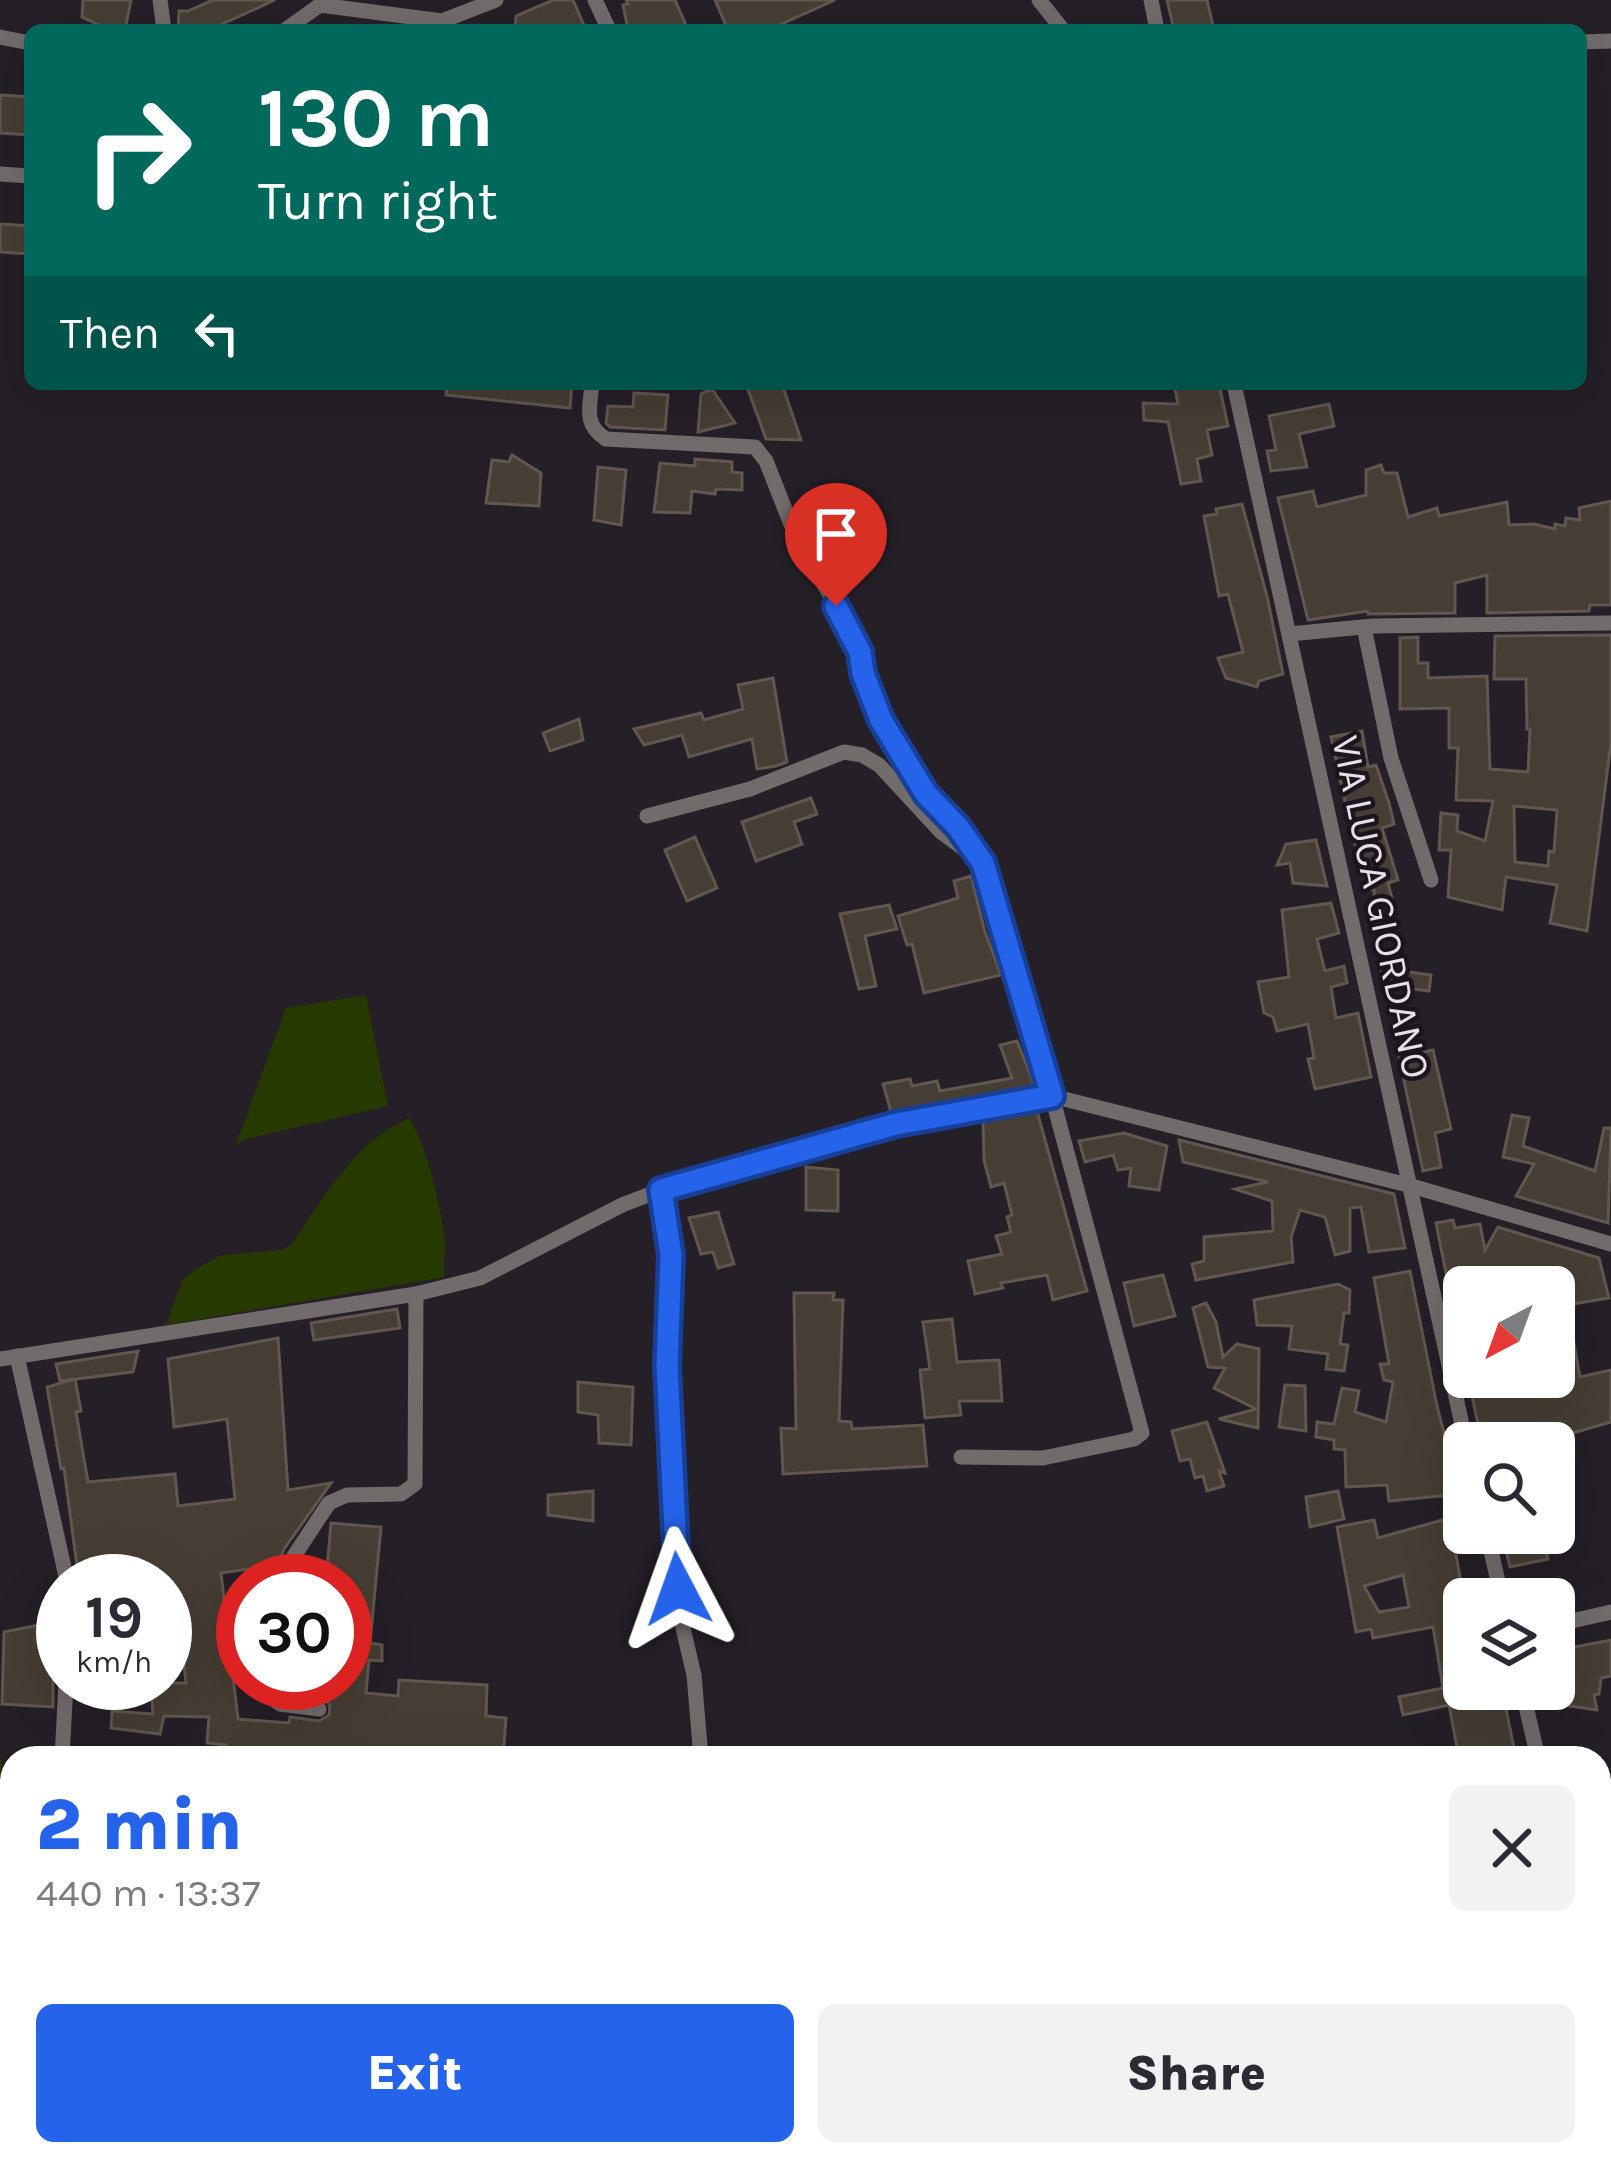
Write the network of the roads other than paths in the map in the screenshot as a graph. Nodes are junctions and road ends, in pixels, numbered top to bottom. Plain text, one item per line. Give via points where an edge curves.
1 (496, 0) edge
2 (1040, 0) edge
3 (293, 24) edge
4 (1058, 24) edge
5 (592, 390) edge
6 (1235, 390) edge
7 (1611, 623) edge
8 (1364, 627) junction
9 (1289, 634) junction
10 (647, 815) dead end
11 (983, 863) junction
12 (1431, 880) dead end
13 (1052, 1096) junction
14 (1408, 1186) junction
15 (661, 1190) junction
16 (1611, 1244) edge
17 (416, 1294) junction
18 (8, 1358) edge
19 (1461, 1422) edge
20 (961, 1457) dead end
21 (60, 1554) edge
22 (295, 1554) edge
23 (1611, 1612) edge
24 (1575, 1620) edge
25 (65, 1710) edge
26 (1527, 1710) edge
27 (63, 1746) edge
28 (700, 1746) edge
29 (1535, 1746) edge

1 - 3 street via 442,21 320,5
2 - 4 street
5 - 11 street via 589,422 606,439 755,447 854,637 881,720 926,794
6 - 9 street, VIA LUCA GIORDANO
7 - 8 street
8 - 9 street
8 - 12 street via 1391,758
9 - 14 street, VIA LUCA GIORDANO
10 - 11 street via 750,789 844,752 879,765 941,832
11 - 13 street
13 - 14 street
13 - 15 street via 896,1124
13 - 20 street via 1142,1433 1042,1458
14 - 16 street
14 - 19 street, VIA LUCA GIORDANO
15 - 17 street via 480,1278
15 - 28 street via 671,1255 676,1563
17 - 18 street
17 - 22 street via 415,1484 401,1494 329,1503
18 - 21 street
23 - 24 street
25 - 27 street
26 - 29 street

